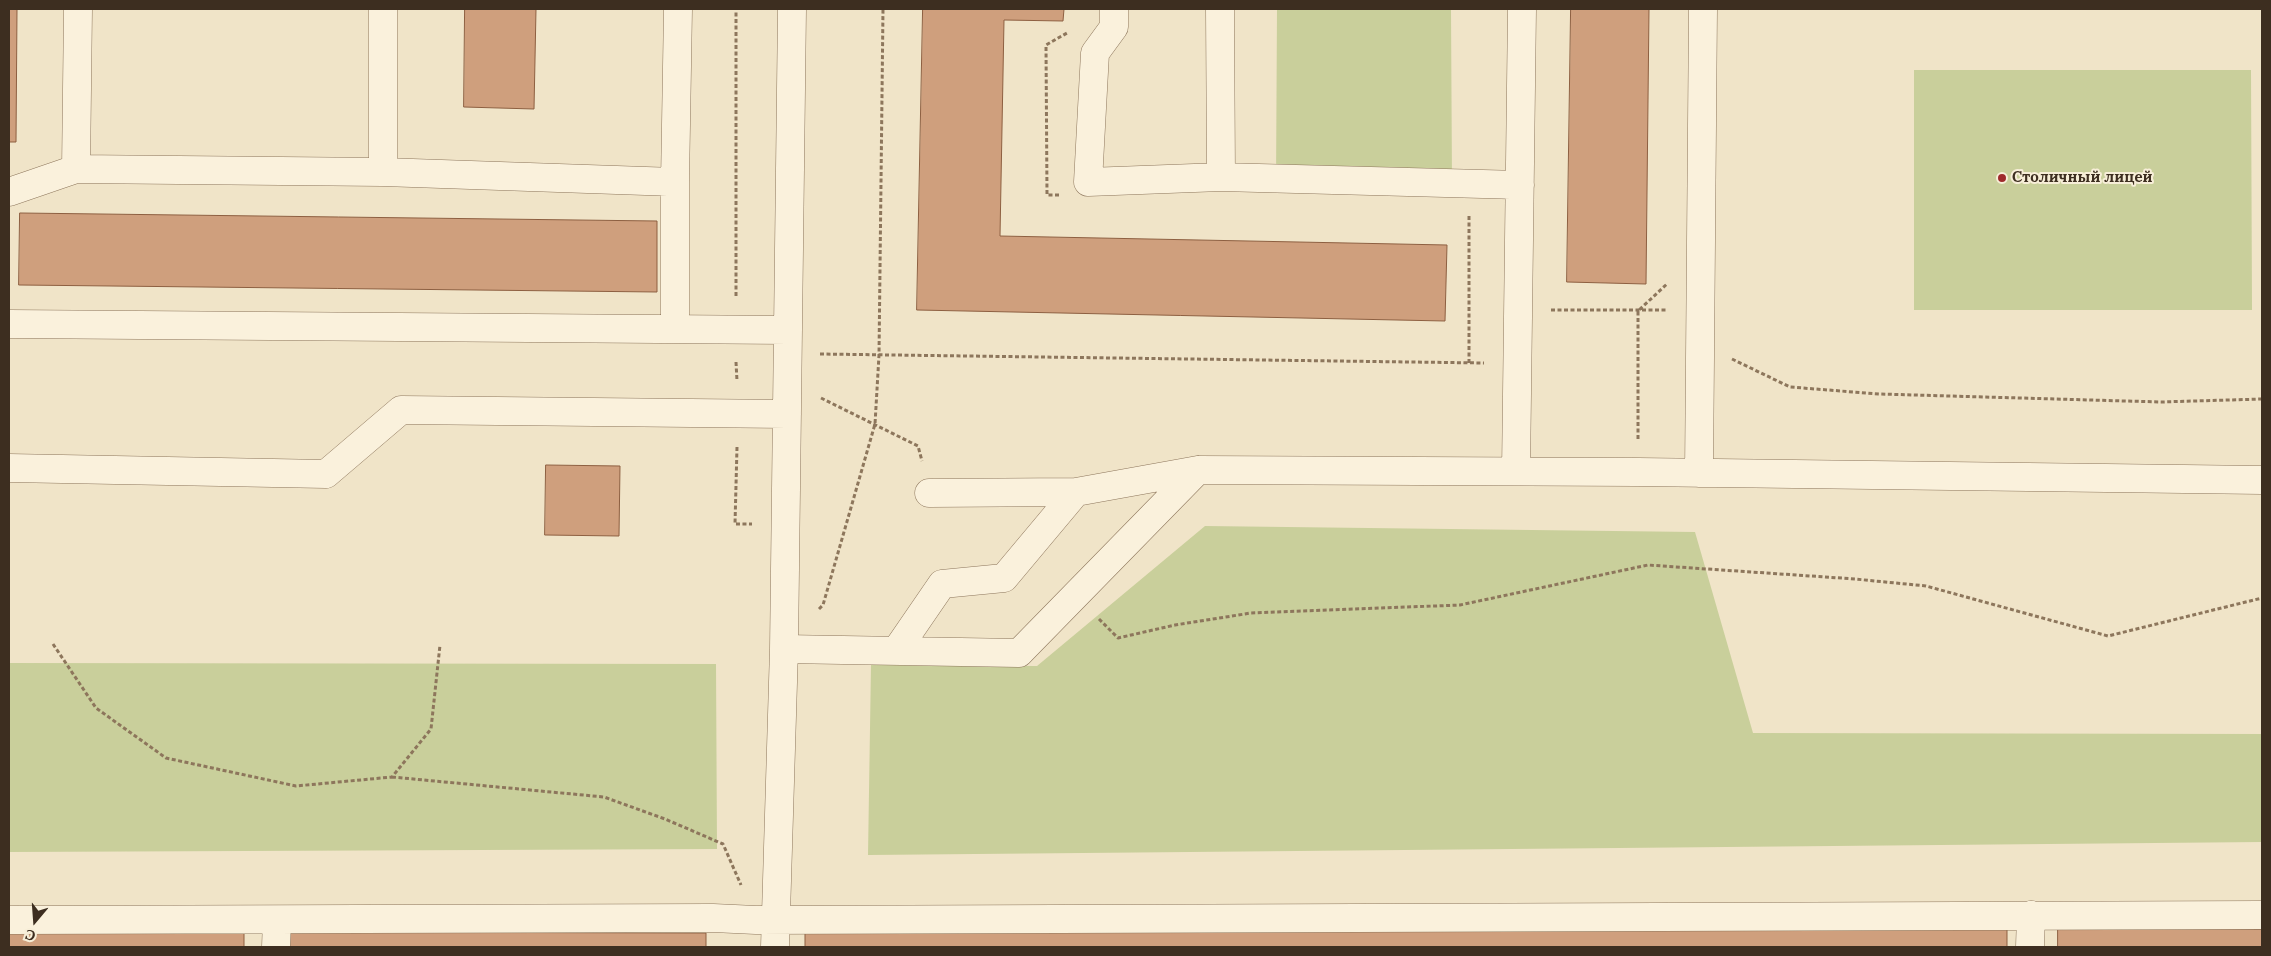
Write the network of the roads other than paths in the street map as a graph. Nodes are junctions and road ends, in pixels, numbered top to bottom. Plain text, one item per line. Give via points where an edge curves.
1 (78, 9) edge
2 (383, 9) edge
3 (678, 9) edge
4 (792, 9) edge
5 (1114, 9) edge
6 (1220, 9) edge
7 (1522, 9) edge
8 (1703, 9) edge
9 (76, 169) junction
10 (383, 172) junction
11 (1221, 176) junction
12 (675, 182) junction
13 (1520, 186) junction
14 (9, 192) edge
15 (9, 324) edge
16 (675, 329) junction
17 (787, 342) junction
18 (787, 414) junction
19 (9, 468) edge
20 (1198, 470) junction
21 (1516, 471) junction
22 (1699, 473) junction
23 (2262, 480) edge
24 (1076, 492) junction
25 (929, 493) road end
26 (784, 649) junction
27 (896, 651) junction
28 (2031, 914) junction
29 (2262, 915) edge
30 (9, 920) edge
31 (277, 920) junction
32 (766, 920) junction
33 (276, 947) edge
34 (775, 947) edge
35 (2030, 947) edge

1 - 9 street
2 - 10 street
3 - 12 street
4 - 17 street
5 - 11 street via 1114,27 1095,53 1088,182
6 - 11 street
7 - 13 street
8 - 22 street
9 - 10 street
9 - 14 street
10 - 12 street
11 - 13 street
12 - 16 street
13 - 21 street
15 - 16 street
16 - 17 street via 736,329
17 - 18 street
18 - 19 street via 401,410 326,474
18 - 26 street
20 - 21 street
20 - 24 street
20 - 27 street via 1019,653
21 - 22 street
22 - 23 street
24 - 25 street
24 - 27 street via 1004,578 942,584
26 - 27 street
26 - 32 street
28 - 29 street
28 - 32 street
28 - 35 street
30 - 31 street
31 - 32 street
31 - 33 street
32 - 34 street

